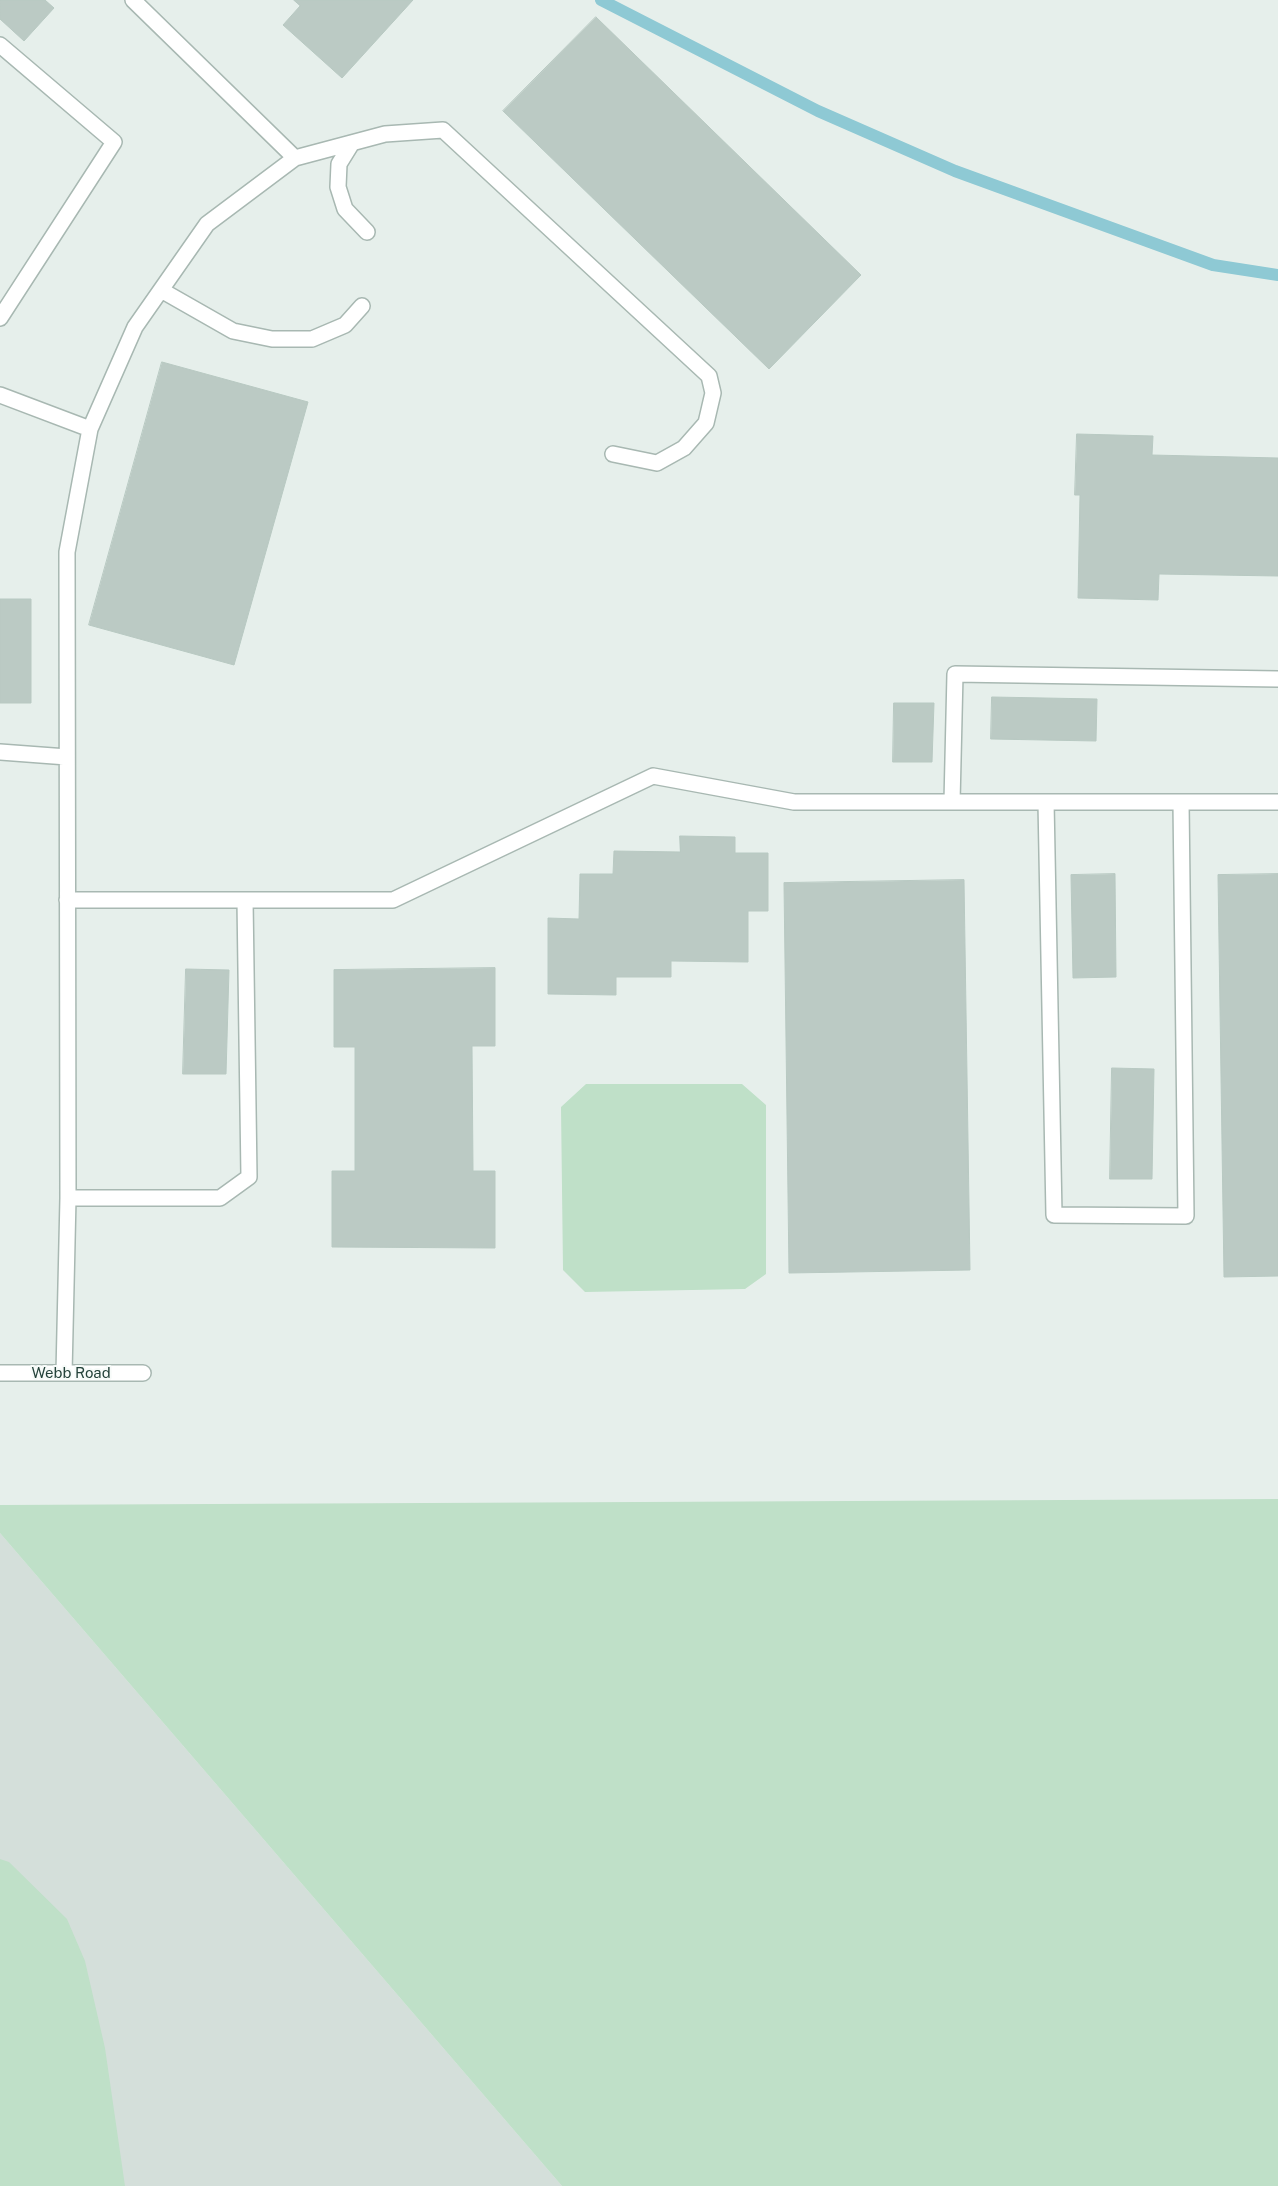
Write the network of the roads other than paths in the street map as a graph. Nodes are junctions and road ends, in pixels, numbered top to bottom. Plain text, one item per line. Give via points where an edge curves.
1 (133, 0) edge
2 (0, 45) edge
3 (352, 143) junction
4 (295, 158) junction
5 (366, 232) dead end
6 (161, 290) junction
7 (362, 306) dead end
8 (0, 318) edge
9 (0, 395) edge
10 (90, 429) junction
11 (613, 454) dead end
12 (1278, 679) edge
13 (0, 752) edge
14 (67, 757) junction
15 (952, 802) junction
16 (1046, 802) junction
17 (1181, 802) junction
18 (1278, 802) edge
19 (67, 900) junction
20 (246, 900) junction
21 (68, 1198) junction
22 (0, 1373) edge
23 (64, 1373) junction
24 (143, 1373) dead end

1 - 4 street
2 - 8 street via 114,142
3 - 4 street
3 - 5 street via 339,164 338,186 345,210
3 - 11 street via 385,134 443,130 710,376 713,393 706,423 684,448 657,463
4 - 6 street via 207,224
6 - 7 street via 233,331 272,340 312,339 345,325
6 - 10 street via 134,327
9 - 10 street
10 - 14 street via 67,552
12 - 15 street via 955,674
13 - 14 street
14 - 19 street
15 - 16 street
15 - 20 street via 794,802 654,776 393,900
16 - 17 street
16 - 17 street via 1054,1215 1186,1216
17 - 18 street
19 - 20 street
19 - 21 street
20 - 21 street via 249,1177 220,1198
21 - 23 street
22 - 23 street, Webb Road
23 - 24 street, Webb Road

